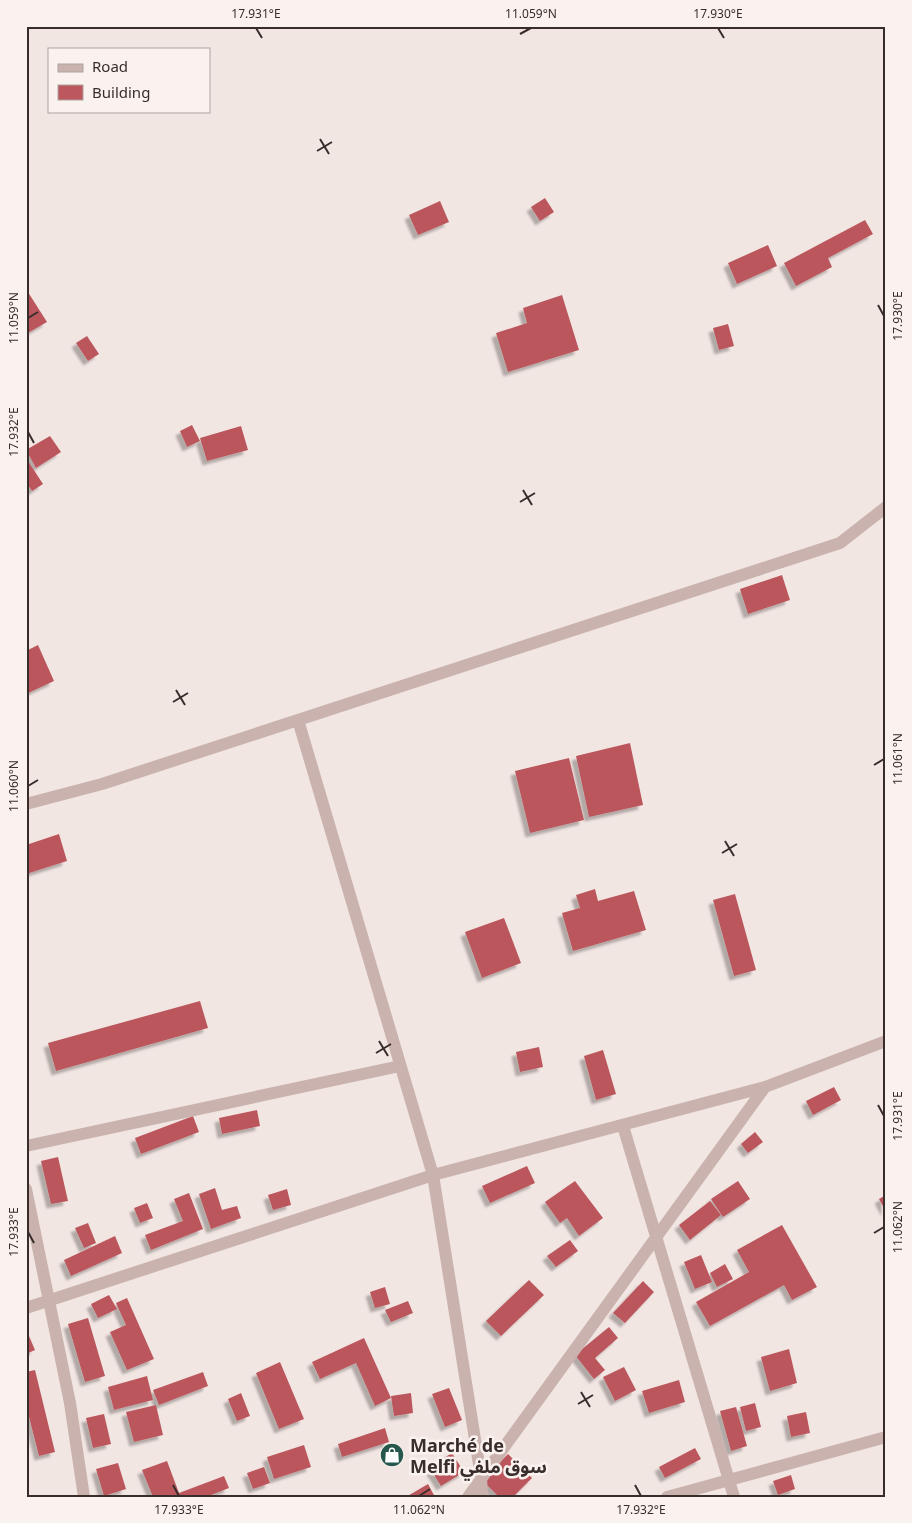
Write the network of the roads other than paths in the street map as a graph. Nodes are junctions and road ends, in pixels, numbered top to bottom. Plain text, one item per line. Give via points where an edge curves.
1 (886, 506) edge
2 (298, 720) junction
3 (26, 804) edge
4 (886, 1041) edge
5 (400, 1066) junction
6 (765, 1087) junction
7 (623, 1126) junction
8 (26, 1146) edge
9 (433, 1175) junction
10 (26, 1190) edge
11 (656, 1238) junction
12 (48, 1301) junction
13 (26, 1308) edge
14 (886, 1437) edge
15 (481, 1478) junction
16 (730, 1480) junction
17 (84, 1497) edge
18 (468, 1497) edge
19 (482, 1497) edge
20 (667, 1497) edge
21 (734, 1497) edge

1 - 2 street via 840,543
2 - 3 street via 102,784
2 - 5 street
4 - 6 street
5 - 8 street
5 - 9 street
6 - 7 street
6 - 11 street
7 - 9 street
7 - 11 street
9 - 12 street
9 - 15 street
10 - 12 street
11 - 15 street
11 - 16 street
12 - 13 street
12 - 17 street via 70,1403
14 - 16 street
15 - 18 street
15 - 19 street
16 - 20 street
16 - 21 street

